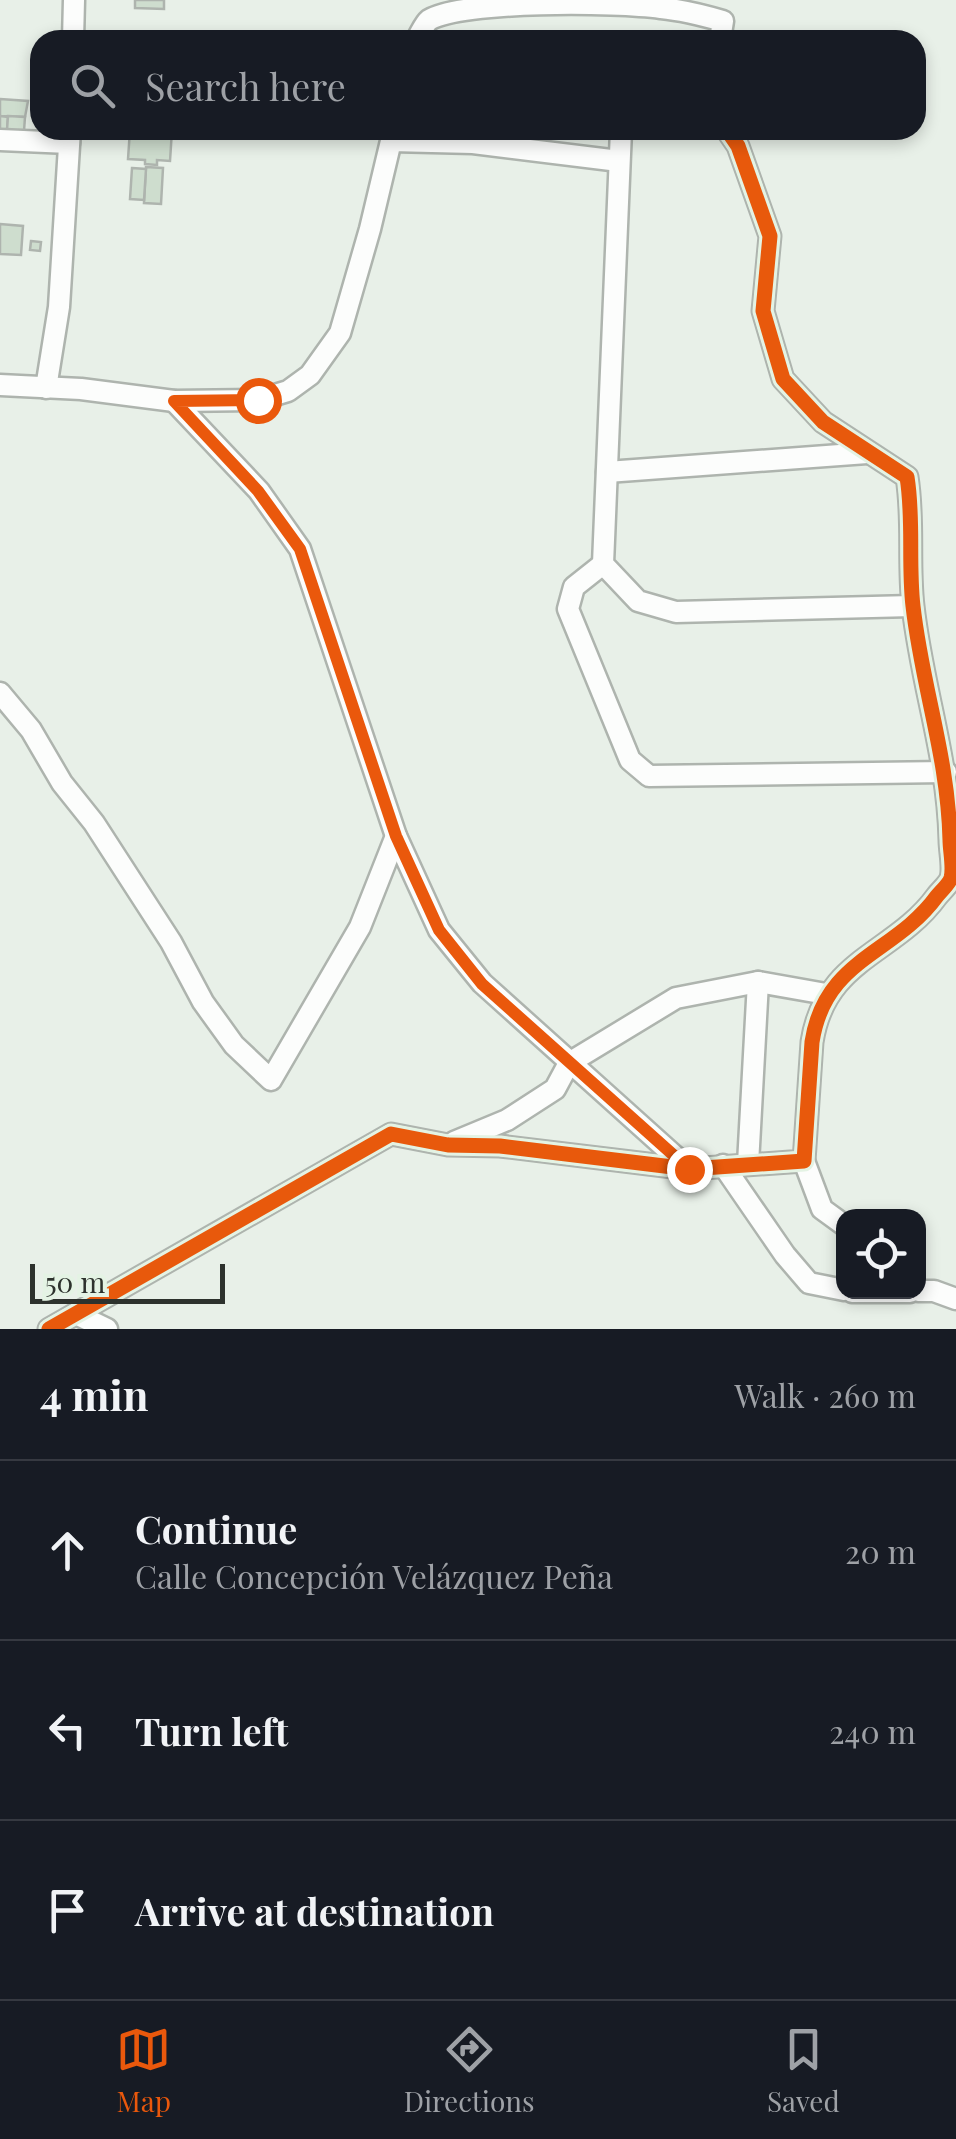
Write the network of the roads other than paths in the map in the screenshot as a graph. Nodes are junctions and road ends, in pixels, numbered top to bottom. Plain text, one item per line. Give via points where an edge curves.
1 (74, 0) edge
2 (73, 30) edge
3 (422, 30) edge
4 (721, 30) edge
5 (30, 138) edge
6 (0, 140) edge
7 (69, 140) edge
8 (390, 140) edge
9 (438, 140) edge
10 (620, 140) edge
11 (734, 140) edge
12 (619, 161) junction
13 (0, 385) edge
14 (46, 388) junction
15 (174, 401) junction
16 (867, 453) junction
17 (607, 472) junction
18 (603, 564) junction
19 (912, 606) junction
20 (0, 692) edge
21 (946, 772) junction
22 (396, 836) junction
23 (758, 982) junction
24 (826, 994) junction
25 (569, 1062) junction
26 (448, 1145) junction
27 (804, 1161) junction
28 (723, 1164) junction
29 (748, 1164) junction
30 (689, 1169) junction
31 (836, 1218) edge
32 (836, 1288) edge
33 (926, 1289) edge
34 (956, 1299) edge
35 (76, 1314) junction
36 (49, 1329) edge
37 (107, 1329) edge

1 - 2 street
3 - 4 street via 428,21 462,8 570,2 698,14 722,21
5 - 6 street
7 - 14 street via 59,307
8 - 15 street via 340,333 310,375 288,392 258,400
9 - 12 street
10 - 12 street
11 - 16 street via 770,236 763,311 783,379 823,422
12 - 17 street
13 - 14 street
14 - 15 street
15 - 22 street via 258,491 300,549
16 - 17 street
16 - 19 street via 907,477
17 - 18 street
18 - 19 street via 638,601 676,612
18 - 21 street via 574,587 568,610 630,760 649,776
19 - 21 street
20 - 22 street via 172,942 202,1002 270,1080 360,927
21 - 24 street via 951,878 929,908
22 - 25 street via 439,930 482,984
23 - 24 street
23 - 25 street via 676,998
23 - 29 street
24 - 27 street via 812,1042
25 - 26 street via 555,1089 507,1120
25 - 30 street
26 - 30 street
26 - 35 street via 392,1134
27 - 29 street
27 - 31 street via 822,1208
28 - 29 street
28 - 30 street
28 - 32 street via 809,1283
33 - 34 street
35 - 36 street
35 - 37 street

